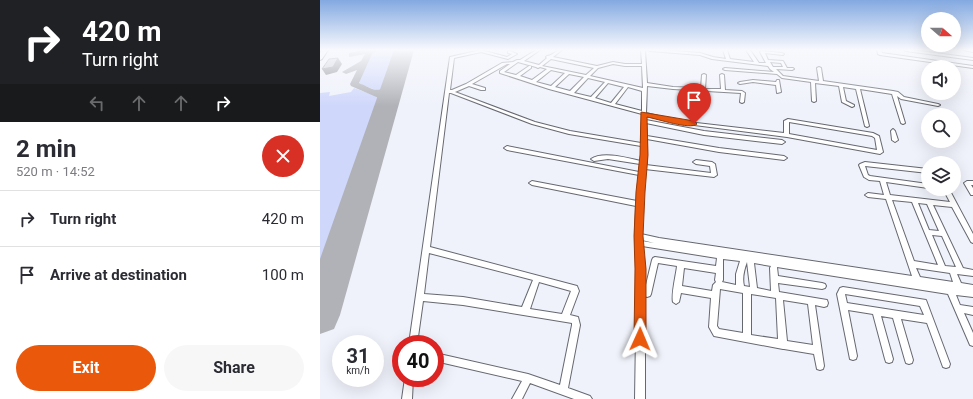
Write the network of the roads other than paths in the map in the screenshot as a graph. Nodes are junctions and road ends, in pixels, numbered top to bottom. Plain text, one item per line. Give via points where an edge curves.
1 (820, 68) dead end
2 (451, 69) edge
3 (495, 69) edge
4 (506, 69) edge
5 (532, 69) edge
6 (542, 69) edge
7 (596, 69) edge
8 (643, 69) edge
9 (725, 69) dead end
10 (773, 69) edge
11 (548, 70) junction
12 (777, 73) junction
13 (567, 74) junction
14 (704, 75) dead end
15 (722, 75) dead end
16 (516, 77) junction
17 (782, 77) junction
18 (586, 78) junction
19 (533, 82) junction
20 (814, 82) junction
21 (606, 83) junction
22 (821, 83) junction
23 (468, 84) junction
24 (778, 84) junction
25 (842, 85) junction
26 (626, 87) junction
27 (551, 88) junction
28 (858, 88) junction
29 (483, 89) dead end
30 (645, 89) junction
31 (703, 89) junction
32 (722, 90) junction
33 (448, 92) junction
34 (741, 92) junction
35 (779, 92) dead end
36 (893, 92) junction
37 (571, 93) junction
38 (592, 99) junction
39 (814, 101) dead end
40 (742, 102) dead end
41 (612, 104) junction
42 (938, 105) dead end
43 (852, 106) dead end
44 (644, 113) junction
45 (644, 121) junction
46 (903, 123) dead end
47 (867, 126) dead end
48 (893, 131) dead end
49 (786, 135) junction
50 (644, 136) junction
51 (895, 140) dead end
52 (782, 142) dead end
53 (644, 145) junction
54 (507, 148) dead end
55 (784, 158) dead end
56 (594, 159) dead end
57 (696, 162) dead end
58 (643, 165) junction
59 (921, 170) edge
60 (642, 174) junction
61 (882, 180) junction
62 (532, 183) dead end
63 (973, 183) edge
64 (921, 185) edge
65 (973, 193) edge
66 (868, 195) dead end
67 (950, 196) edge
68 (888, 197) junction
69 (914, 201) junction
70 (928, 202) junction
71 (640, 204) junction
72 (955, 205) junction
73 (927, 232) junction
74 (943, 234) junction
75 (639, 239) junction
76 (973, 240) edge
77 (426, 249) junction
78 (720, 259) dead end
79 (747, 259) junction
80 (681, 264) junction
81 (912, 264) junction
82 (774, 268) dead end
83 (943, 269) junction
84 (719, 270) junction
85 (952, 270) junction
86 (961, 272) junction
87 (973, 273) edge
88 (537, 278) junction
89 (775, 279) junction
90 (719, 280) dead end
91 (919, 282) junction
92 (822, 286) dead end
93 (958, 286) junction
94 (973, 288) edge
95 (677, 289) junction
96 (747, 290) junction
97 (950, 290) junction
98 (963, 293) junction
99 (647, 294) dead end
100 (973, 294) edge
101 (715, 295) junction
102 (777, 295) junction
103 (420, 297) junction
104 (676, 300) dead end
105 (811, 301) junction
106 (824, 303) dead end
107 (844, 306) junction
108 (958, 308) junction
109 (525, 311) junction
110 (973, 311) edge
111 (876, 312) junction
112 (896, 315) junction
113 (564, 317) junction
114 (930, 320) junction
115 (415, 335) edge
116 (747, 338) junction
117 (973, 341) edge
118 (783, 344) junction
119 (818, 350) junction
120 (853, 356) dead end
121 (444, 359) edge
122 (889, 359) dead end
123 (909, 360) dead end
124 (946, 364) dead end
125 (820, 366) dead end
126 (528, 378) junction
127 (408, 387) edge
128 (563, 390) junction
129 (407, 399) edge
130 (517, 399) edge
131 (587, 399) edge
132 (640, 399) edge

1 - 22 street
2 - 33 street
3 - 23 street
4 - 16 street via 501,72
5 - 16 street
6 - 11 street
7 - 18 street
8 - 30 street
9 - 12 street
10 - 12 street
11 - 13 street
11 - 19 street
12 - 17 street
13 - 18 street
13 - 27 street
14 - 31 street
15 - 32 street
16 - 19 street
17 - 20 street
17 - 24 street
18 - 21 street
18 - 37 street
19 - 27 street
20 - 22 street
20 - 39 street
21 - 26 street
21 - 38 street
22 - 25 street
23 - 29 street
23 - 33 street
24 - 34 street via 740,81
24 - 35 street
25 - 28 street
25 - 43 street via 844,102
26 - 30 street
26 - 41 street
27 - 37 street
28 - 36 street
28 - 47 street
30 - 31 street
30 - 44 street
31 - 32 street
32 - 34 street
33 - 53 street via 534,123
33 - 77 street
34 - 40 street
36 - 42 street via 903,98
36 - 46 street
37 - 38 street
38 - 41 street
41 - 44 street
44 - 45 street
44 - 49 street via 679,122
45 - 50 street
45 - 52 street via 704,133
48 - 51 street
49 - 49 street via 788,120 873,135 877,137 880,152
50 - 53 street
50 - 55 street via 719,150
53 - 58 street
54 - 60 street
56 - 58 street via 608,157
57 - 58 street via 712,164 714,176
58 - 60 street
59 - 61 street via 862,164 867,177
60 - 71 street
61 - 64 street
61 - 68 street
62 - 71 street
63 - 65 street via 967,183
66 - 68 street
67 - 72 street
68 - 69 street
68 - 81 street
69 - 70 street
69 - 73 street
70 - 72 street
70 - 74 street
71 - 75 street
72 - 76 street
73 - 74 street
73 - 83 street
74 - 86 street
75 - 79 street
75 - 91 street
75 - 132 street
77 - 88 street
77 - 103 street
78 - 84 street
79 - 91 street
79 - 96 street via 753,277
79 - 96 street via 739,277 739,284
80 - 84 street
80 - 95 street
80 - 99 street via 654,261
81 - 83 street
81 - 91 street
82 - 89 street
83 - 85 street
84 - 90 street
85 - 86 street
85 - 93 street
86 - 87 street
88 - 109 street
88 - 113 street via 576,290
89 - 92 street
89 - 102 street
91 - 93 street
91 - 97 street
93 - 94 street
93 - 98 street
95 - 101 street
95 - 104 street
96 - 101 street via 718,285
96 - 102 street
96 - 116 street
97 - 98 street
97 - 108 street
98 - 100 street
101 - 116 street via 714,330 717,333
102 - 105 street
102 - 118 street
103 - 109 street
103 - 115 street
105 - 106 street
105 - 119 street
107 - 111 street
107 - 114 street via 841,294 843,290 881,295 922,302
107 - 120 street
108 - 110 street
108 - 117 street
109 - 113 street
111 - 112 street
111 - 122 street
112 - 114 street
112 - 123 street
113 - 128 street via 573,319 577,324
114 - 124 street
116 - 118 street
118 - 119 street
119 - 125 street
121 - 126 street
126 - 128 street
126 - 130 street
127 - 129 street
128 - 131 street

